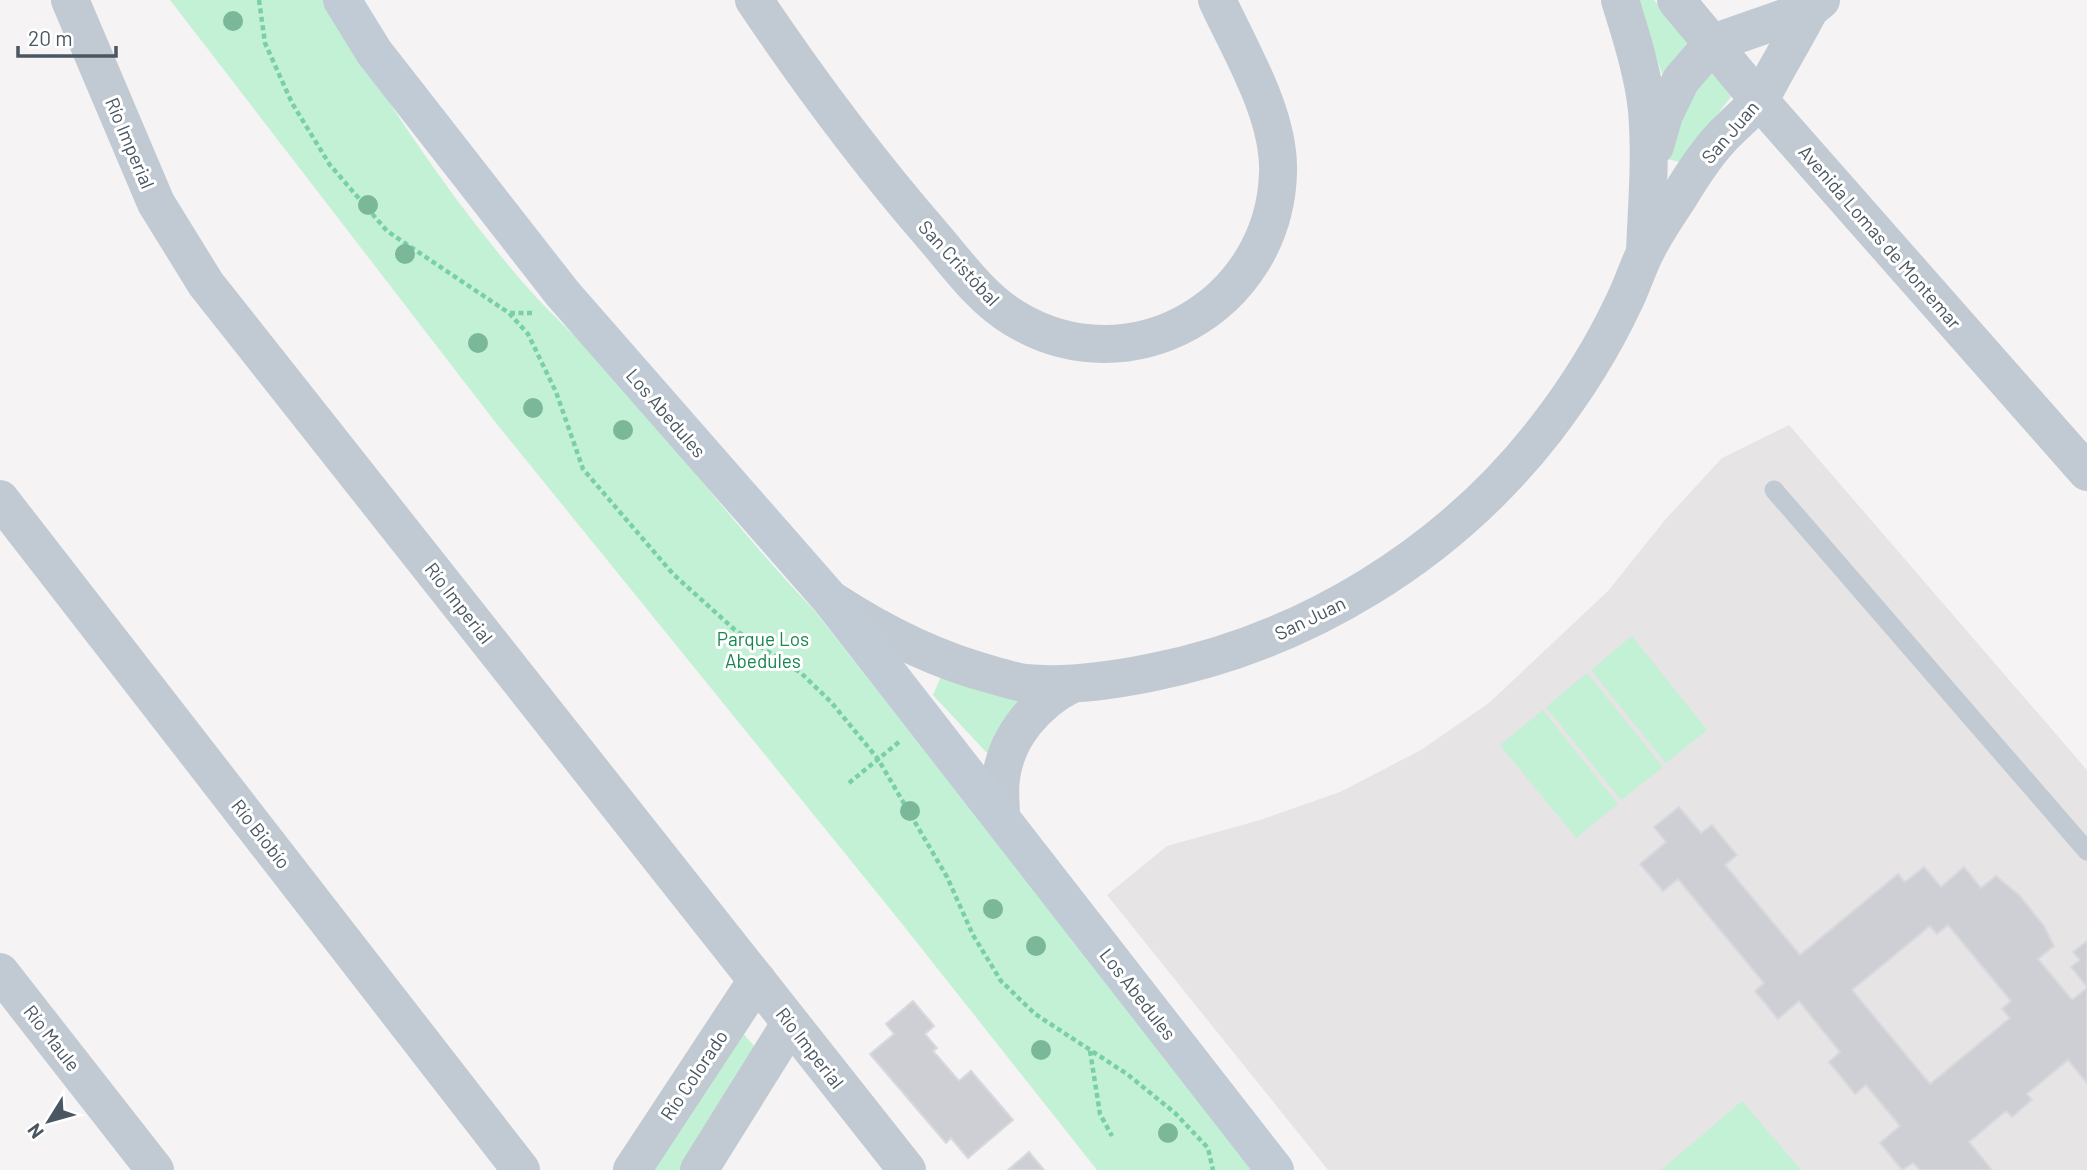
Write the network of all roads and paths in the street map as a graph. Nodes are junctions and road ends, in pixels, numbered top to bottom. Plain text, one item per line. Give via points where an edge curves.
1 (70, 0) edge
2 (260, 0) edge
3 (342, 0) edge
4 (754, 0) edge
5 (1217, 0) edge
6 (1620, 0) edge
7 (1676, 0) edge
8 (1816, 5) edge
9 (1713, 43) junction
10 (1759, 100) junction
11 (1648, 172) junction
12 (1645, 253) junction
13 (2087, 472) edge
14 (1774, 490) dead end
15 (0, 499) edge
16 (831, 600) junction
17 (1072, 684) junction
18 (925, 722) junction
19 (878, 759) junction
20 (849, 783) dead end
21 (1001, 817) junction
22 (2087, 851) edge
23 (0, 972) edge
24 (757, 980) junction
25 (790, 1024) junction
26 (1090, 1051) junction
27 (1112, 1136) dead end
28 (155, 1170) edge
29 (522, 1170) edge
30 (632, 1170) edge
31 (699, 1170) edge
32 (906, 1170) edge
33 (1213, 1170) edge
34 (1275, 1170) edge

1 - 24 street, Río Imperial via 156,203 206,284
2 - 19 path via 265,43 292,103 330,165 387,231 509,313 528,334 556,392 583,469 673,574 735,630 800,673
3 - 16 street, Los Abedules via 374,52 563,294
4 - 5 street, San Cristóbal via 904,203 990,300 1039,331 1094,344 1150,338 1201,315 1224,298 1242,276 1269,227 1276,199 1276,143 1269,115
6 - 11 street, San Juan via 1637,54 1647,110
7 - 9 street, Avenida Lomas de Montemar
8 - 9 street, San Juan
8 - 10 street, San Juan
9 - 10 street, Avenida Lomas de Montemar
9 - 11 street, San Juan via 1681,80 1664,116
10 - 12 street, San Juan via 1719,141
10 - 13 street, Avenida Lomas de Montemar
11 - 12 street, San Juan
12 - 17 street, San Juan via 1625,300 1574,390 1511,470 1436,540 1352,597 1264,640 1170,669
14 - 22 lane
15 - 29 street, Río Biobío
16 - 17 street, San Juan via 863,621 955,665 1022,683
16 - 18 street, Los Abedules
17 - 21 street via 1054,693 1028,717 1011,746 1001,778
18 - 19 path
18 - 21 street, Los Abedules
19 - 20 path
19 - 26 path via 1001,981 1035,1014
21 - 34 street, Los Abedules
23 - 28 street, Río Maule
24 - 25 street, Río Imperial
24 - 30 street, Río Colorado
25 - 31 street
25 - 32 street, Río Imperial
26 - 27 path via 1100,1114
26 - 33 path via 1175,1113 1208,1148

